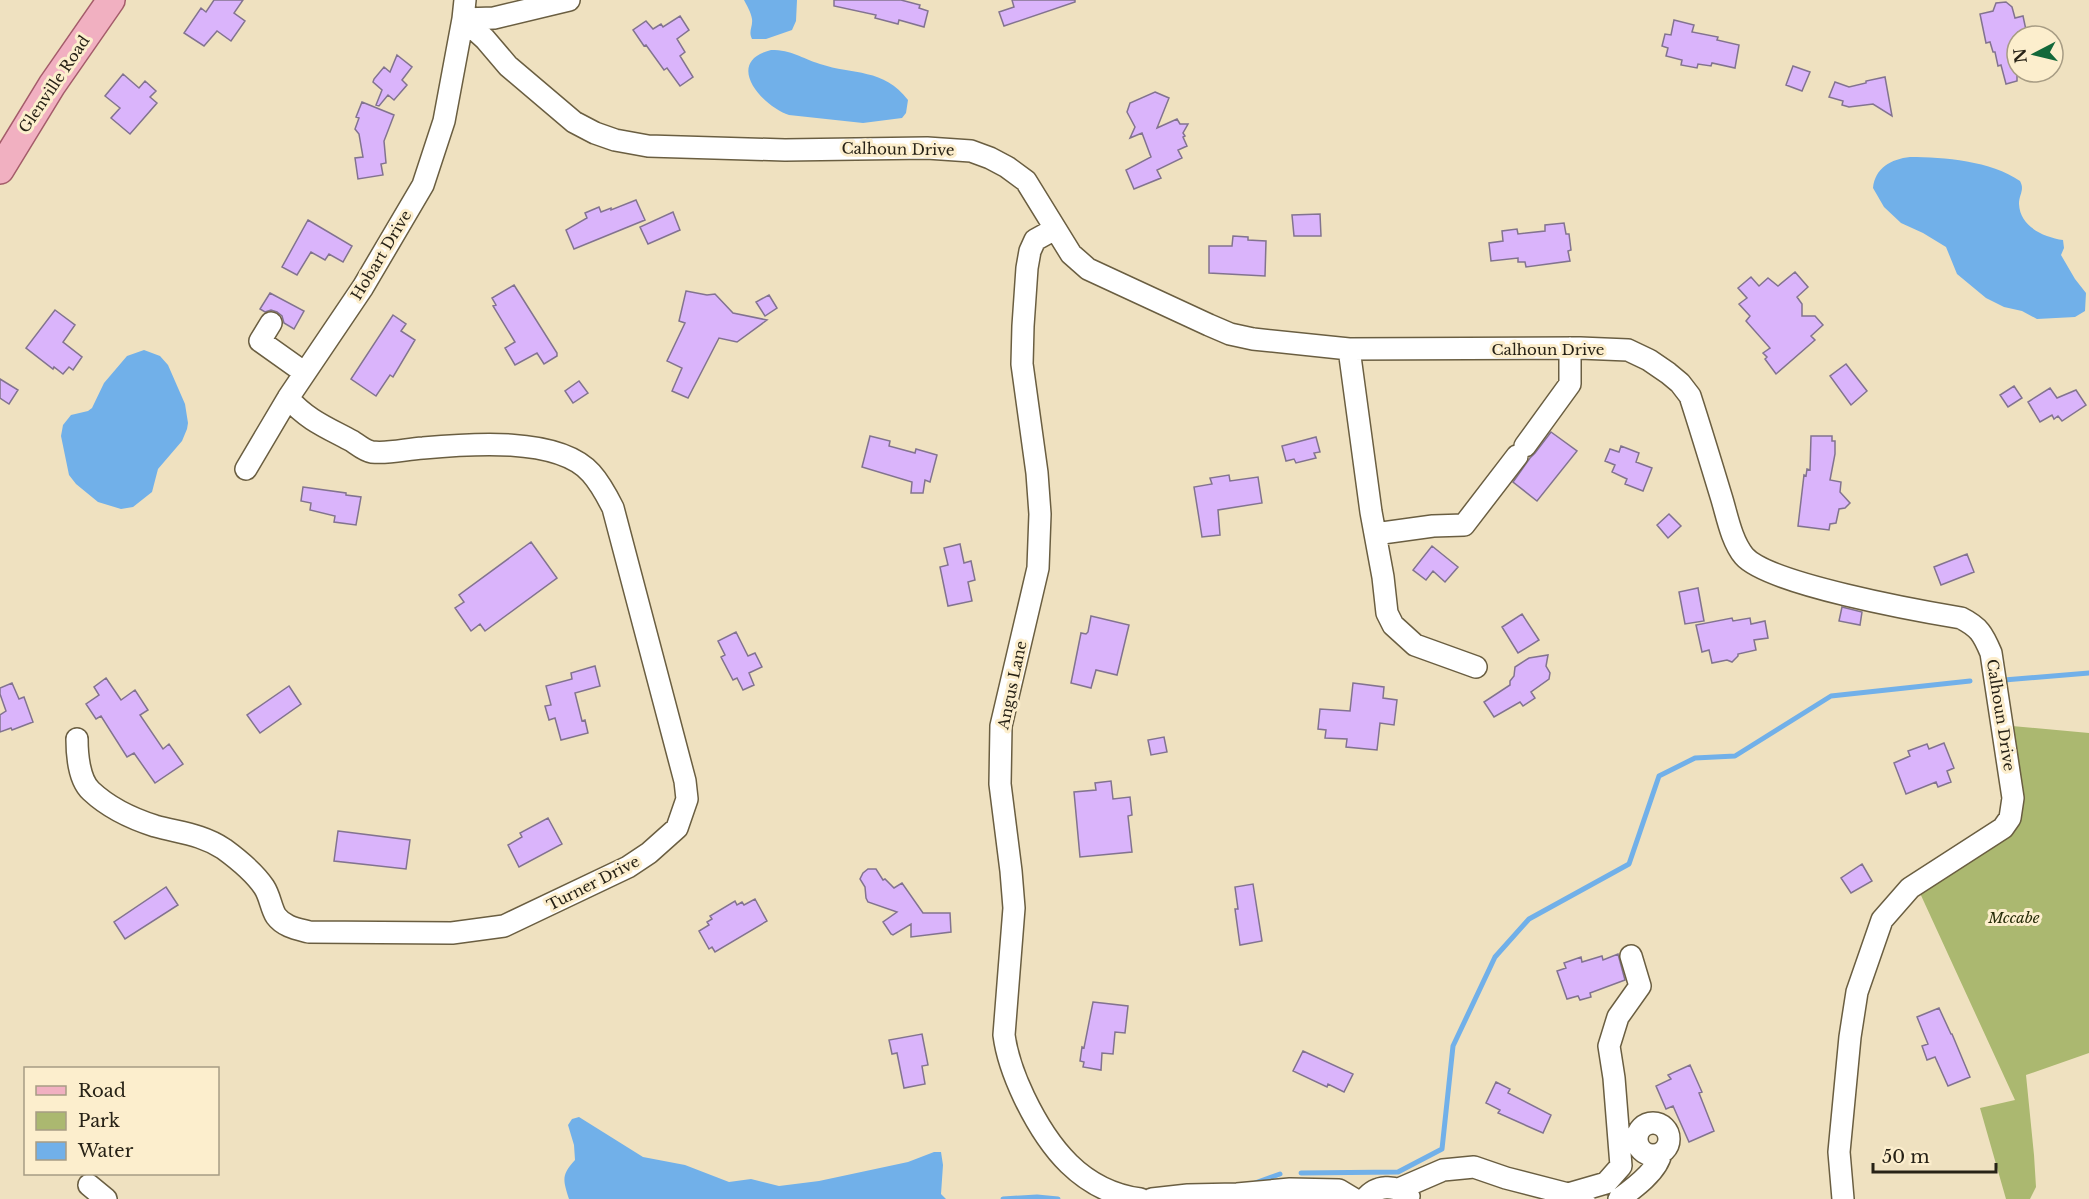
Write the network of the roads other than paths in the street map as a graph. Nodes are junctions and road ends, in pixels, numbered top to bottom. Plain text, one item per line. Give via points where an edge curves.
1 (111, 0) edge
2 (569, 0) edge
3 (464, 10) edge
4 (0, 170) edge
5 (1055, 229) junction
6 (271, 323) dead end
7 (1570, 348) junction
8 (1349, 349) junction
9 (305, 372) junction
10 (288, 398) junction
11 (246, 469) dead end
12 (1375, 534) junction
13 (1476, 667) dead end
14 (76, 739) dead end
15 (1631, 956) dead end
16 (1660, 1153) dead end
17 (89, 1185) dead end
18 (1405, 1194) edge
19 (1576, 1196) edge
20 (1229, 1197) edge
21 (106, 1199) edge
22 (1140, 1199) edge
23 (1152, 1199) edge
24 (1354, 1199) edge
25 (1365, 1199) edge
26 (1619, 1199) edge
27 (1843, 1199) edge

1 - 4 main road, Glenville Road
2 - 3 street via 494,18
3 - 5 street, Calhoun Drive via 508,66 574,122 595,133 648,146 971,151 999,162 1026,181
3 - 9 street, Hobart Drive via 444,121 423,184 363,286
5 - 8 street, Calhoun Drive via 1071,254 1088,269 1209,326 1253,339
5 - 22 street, Angus Lane via 1035,240 1030,251 1023,327 1022,364 1037,473 1040,541 1038,568 1001,726 1000,784 1014,908 1004,1035 1013,1074 1037,1123 1059,1155 1101,1188 1121,1197
6 - 9 street via 260,341
7 - 8 street, Calhoun Drive
7 - 12 street via 1570,384 1464,525
7 - 27 street, Calhoun Drive via 1628,350 1680,383 1690,396 1736,543 1753,563 1775,575 1824,589 1961,618 1974,624 1991,652 2013,798 2010,818 2003,828 1910,888 1882,920 1857,992 1850,1037 1839,1152
8 - 12 street
9 - 10 street, Hobart Drive
10 - 11 street, Hobart Drive
10 - 14 street, Turner Drive via 301,413 370,452 503,444 553,452 590,471 613,508 685,781 687,799 677,828 628,867 504,926 452,933 309,932 287,926 276,916 264,886 223,849 199,836 134,818 88,789 78,761
12 - 13 street via 1387,613 1393,625 1415,645
15 - 19 street via 1640,986 1618,1017 1609,1046 1621,1166 1606,1183
16 - 26 street via 1660,1159 1640,1183
17 - 21 street
18 - 19 street via 1443,1170 1474,1167
18 - 25 street via 1389,1187 1378,1189
20 - 23 street via 1188,1195
20 - 24 street via 1290,1190 1339,1190

